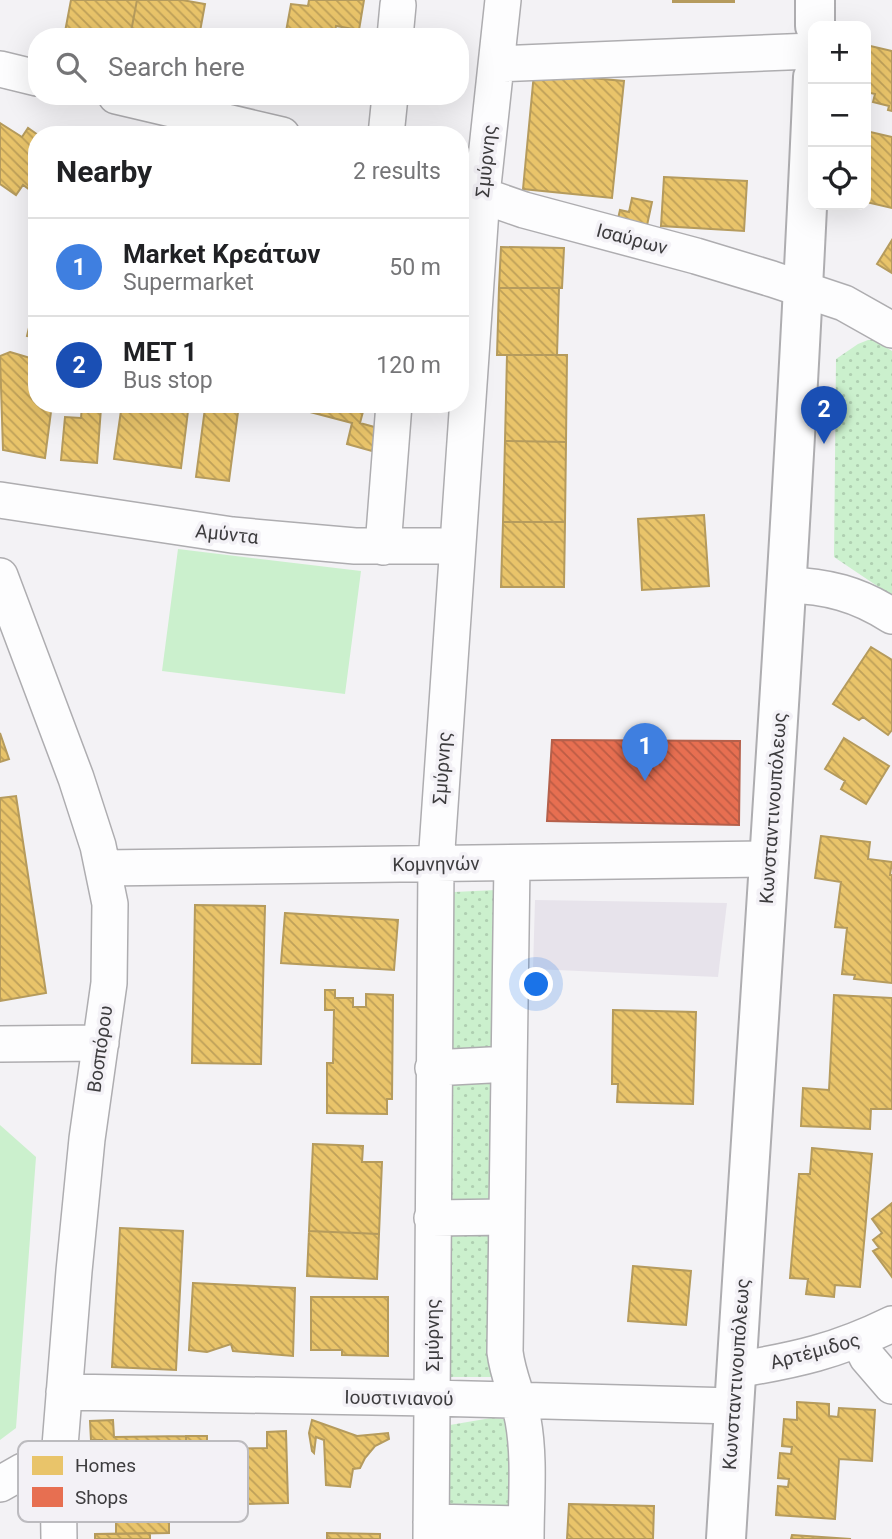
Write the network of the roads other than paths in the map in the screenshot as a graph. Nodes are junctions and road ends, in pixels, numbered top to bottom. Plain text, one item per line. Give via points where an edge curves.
1 (503, 0) edge
2 (815, 0) edge
3 (815, 21) edge
4 (808, 51) edge
5 (496, 64) junction
6 (0, 69) edge
7 (28, 76) edge
8 (813, 84) edge
9 (154, 105) edge
10 (389, 105) edge
11 (244, 126) edge
12 (387, 126) edge
13 (471, 191) edge
14 (469, 242) edge
15 (804, 290) junction
16 (892, 330) edge
17 (393, 413) edge
18 (462, 413) edge
19 (0, 500) edge
20 (457, 546) junction
21 (383, 547) junction
22 (0, 576) edge
23 (786, 585) junction
24 (892, 616) edge
25 (770, 859) junction
26 (436, 863) junction
27 (512, 863) junction
28 (103, 868) junction
29 (101, 1043) junction
30 (0, 1044) edge
31 (509, 1064) junction
32 (433, 1068) junction
33 (507, 1217) junction
34 (432, 1218) junction
35 (892, 1324) edge
36 (859, 1341) junction
37 (892, 1385) edge
38 (735, 1388) junction
39 (65, 1392) junction
40 (432, 1398) junction
41 (517, 1400) junction
42 (61, 1441) edge
43 (18, 1473) edge
44 (0, 1484) edge
45 (431, 1531) edge
46 (526, 1531) edge
47 (726, 1539) edge

1 - 5 street, Σμύρνης
2 - 3 main road
4 - 5 street
5 - 13 street, Σμύρνης
6 - 7 street
8 - 15 main road, Κωνσταντινουπόλεως
9 - 11 street
10 - 12 street
13 - 14 street, Σμύρνης
13 - 15 street, Ισαύρων
15 - 16 street, Ισαύρων via 844,303
15 - 23 main road, Κωνσταντινουπόλεως
17 - 21 street
18 - 20 street, Σμύρνης
19 - 21 street, Αμύντα via 189,530
20 - 21 street, Αμύντα
20 - 26 street, Σμύρνης
22 - 28 street, Βοσπόρου via 56,721
23 - 24 street via 850,593
23 - 25 main road, Κωνσταντινουπόλεως
25 - 27 street, Κομνηνών
25 - 38 main road, Κωνσταντινουπόλεως
26 - 27 street, Κομνηνών
26 - 28 street, Κομνηνών
26 - 32 street, Σμύρνης
27 - 31 street
28 - 29 street, Βοσπόρου via 111,940
29 - 30 street
29 - 39 street, Βοσπόρου via 87,1139
31 - 32 street
31 - 33 street
32 - 34 street, Σμύρνης
33 - 34 street
33 - 41 street via 505,1352
34 - 40 street, Σμύρνης
35 - 36 street, Αρτέμιδος
36 - 37 street
36 - 38 street, Αρτέμιδος via 805,1357
38 - 41 street, Ιουστινιανού
38 - 47 main road, Κωνσταντινουπόλεως
39 - 40 street, Ιουστινιανού
39 - 42 street, Βοσπόρου
40 - 41 street, Ιουστινιανού
40 - 45 street, Σμύρνης
41 - 46 street via 525,1440
43 - 44 street
45 - 46 street

